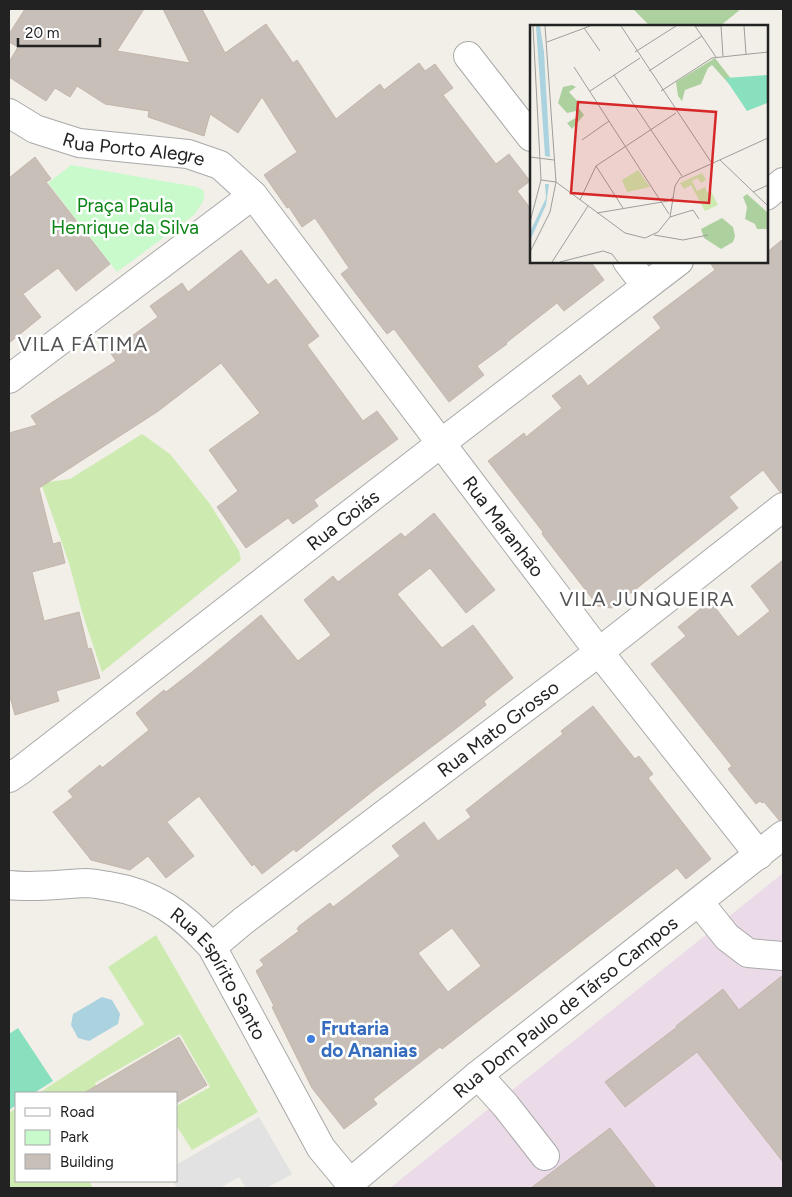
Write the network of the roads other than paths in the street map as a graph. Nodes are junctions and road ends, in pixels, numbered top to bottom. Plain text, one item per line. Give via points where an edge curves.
1 (468, 56) dead end
2 (9, 113) edge
3 (530, 136) edge
4 (783, 182) edge
5 (253, 195) junction
6 (767, 195) edge
7 (628, 262) edge
8 (678, 262) edge
9 (646, 286) junction
10 (9, 379) edge
11 (440, 444) junction
12 (783, 507) edge
13 (599, 652) junction
14 (9, 778) edge
15 (783, 835) edge
16 (759, 855) junction
17 (15, 880) edge
18 (699, 902) junction
19 (212, 947) junction
20 (783, 956) edge
21 (478, 1075) junction
22 (545, 1156) dead end
23 (351, 1186) edge

1 - 3 street
2 - 5 street, Rua Porto Alegre via 35,129 79,143 188,154 220,165
4 - 6 street
5 - 10 street
5 - 11 street, Rua Maranhão
7 - 9 street
8 - 9 street, Rua Goiás
9 - 11 street, Rua Goiás
11 - 13 street, Rua Maranhão
11 - 14 street, Rua Goiás
12 - 13 street, Rua Mato Grosso
13 - 16 street, Rua Maranhão
13 - 19 street, Rua Mato Grosso
15 - 16 street, Rua Dom Paulo de Társo Campos
16 - 18 street, Rua Dom Paulo de Társo Campos
17 - 19 street, Rua Espírito Santo via 126,888 173,910
18 - 20 street via 727,937 748,953
18 - 21 street, Rua Dom Paulo de Társo Campos
19 - 23 street, Rua Espírito Santo via 321,1148
21 - 22 street
21 - 23 street, Rua Dom Paulo de Társo Campos

